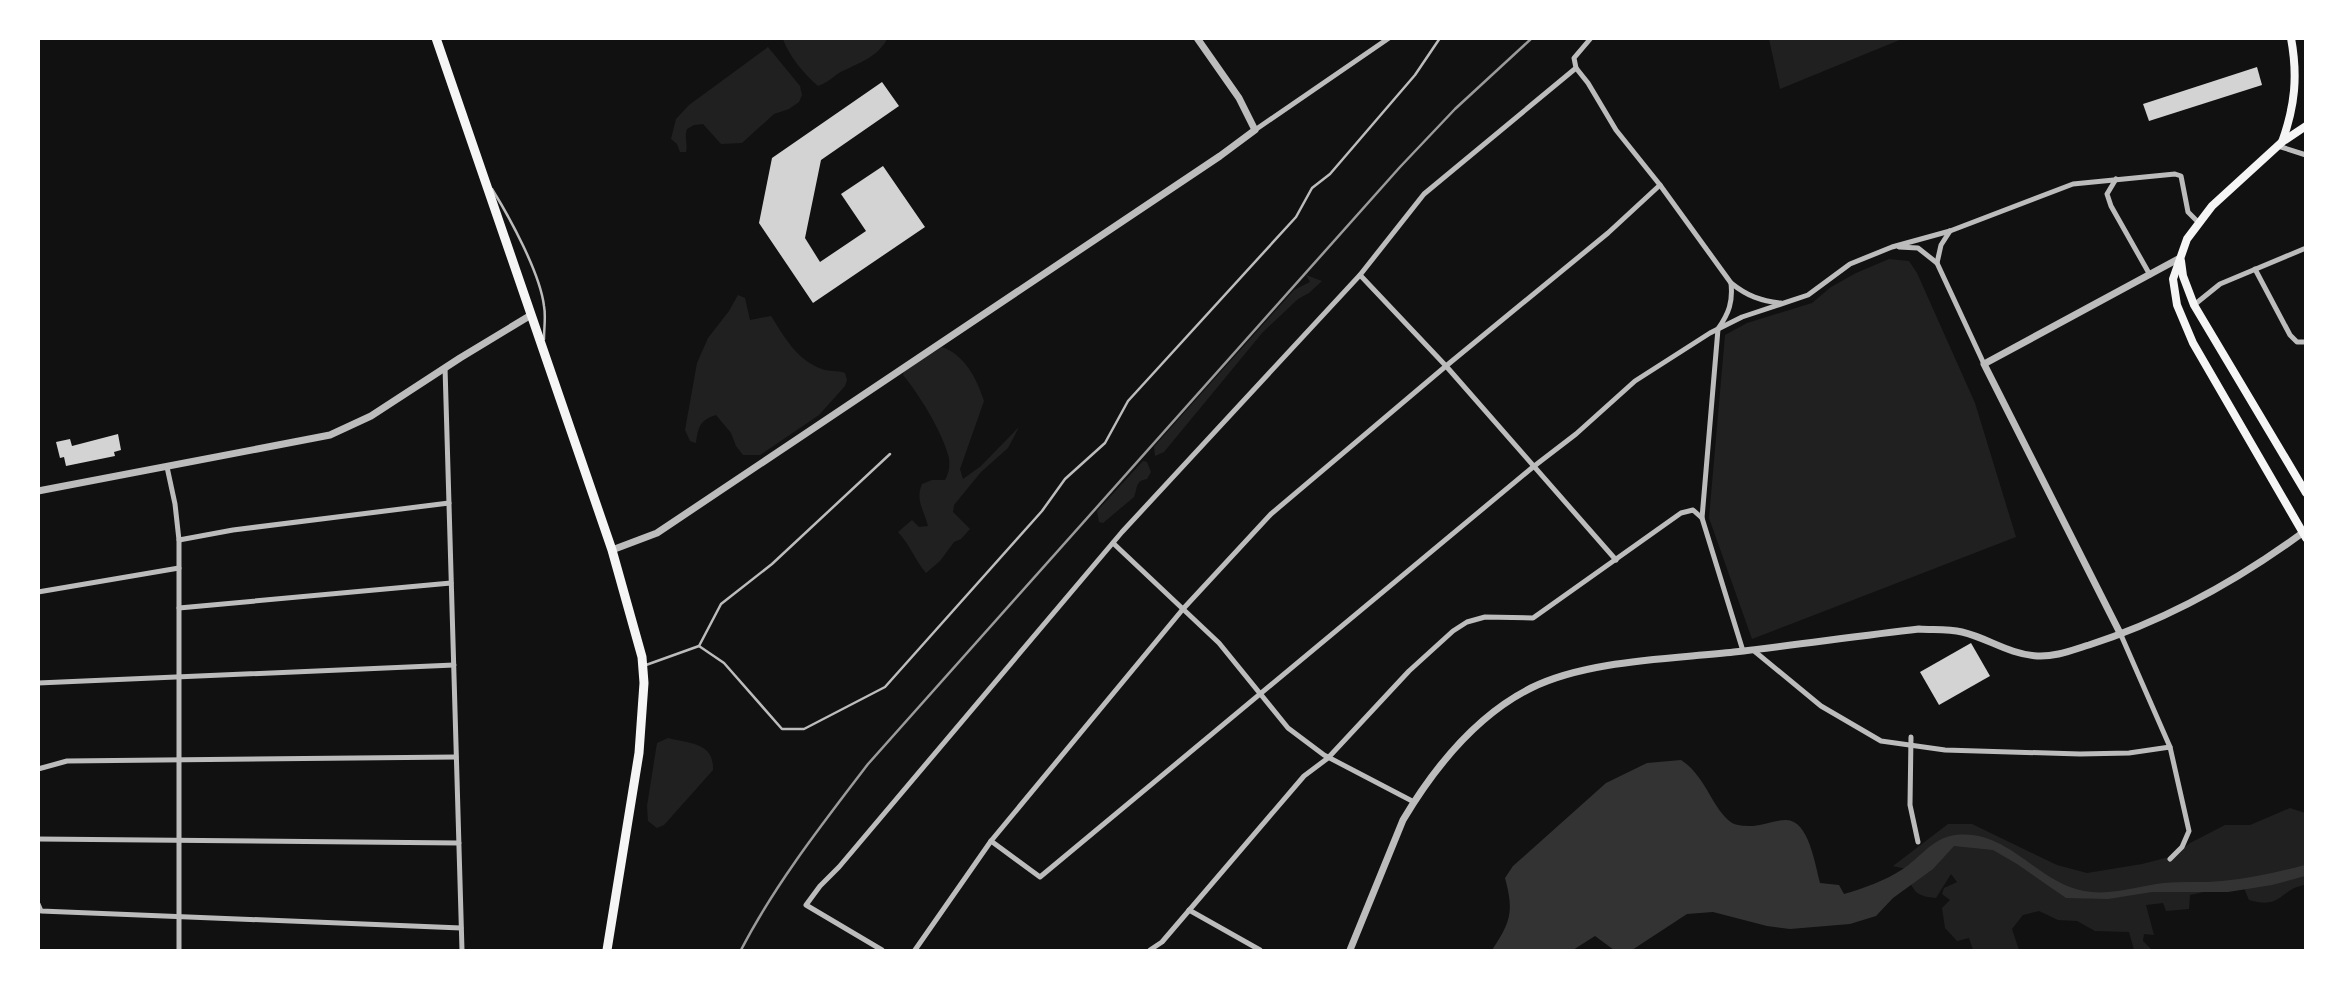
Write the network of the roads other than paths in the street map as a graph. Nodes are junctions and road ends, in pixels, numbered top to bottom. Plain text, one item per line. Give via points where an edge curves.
1 (436, 38) edge
2 (1197, 38) edge
3 (1389, 38) edge
4 (1440, 38) edge
5 (1591, 38) edge
6 (2291, 38) edge
7 (1576, 68) junction
8 (2305, 125) edge
9 (1255, 130) junction
10 (2280, 144) junction
11 (2305, 155) edge
12 (484, 177) junction
13 (2116, 179) junction
14 (2093, 182) junction
15 (1660, 185) junction
16 (2107, 194) junction
17 (2198, 222) junction
18 (1950, 231) junction
19 (1892, 247) junction
20 (2305, 248) edge
21 (2180, 258) junction
22 (1937, 263) junction
23 (2255, 270) junction
24 (1360, 275) junction
25 (2150, 275) junction
26 (1731, 283) junction
27 (1784, 304) junction
28 (2194, 305) junction
29 (531, 315) junction
30 (1718, 329) junction
31 (2305, 342) edge
32 (544, 353) junction
33 (1984, 364) junction
34 (1446, 366) junction
35 (446, 367) junction
36 (890, 454) dead end
37 (167, 467) junction
38 (1533, 467) junction
39 (38, 491) edge
40 (2305, 493) edge
41 (449, 503) junction
42 (1702, 518) junction
43 (2304, 534) edge
44 (179, 540) junction
45 (1113, 543) junction
46 (612, 550) junction
47 (1616, 560) junction
48 (179, 568) junction
49 (452, 583) junction
50 (38, 592) edge
51 (179, 608) junction
52 (1183, 609) junction
53 (2121, 635) junction
54 (699, 646) junction
55 (1753, 650) junction
56 (1743, 651) junction
57 (454, 665) junction
58 (643, 667) junction
59 (180, 677) junction
60 (38, 683) edge
61 (1261, 696) junction
62 (1911, 737) dead end
63 (1910, 745) junction
64 (2170, 747) junction
65 (456, 757) junction
66 (1328, 758) junction
67 (178, 761) junction
68 (38, 769) edge
69 (1414, 802) junction
70 (38, 839) edge
71 (179, 841) junction
72 (991, 841) junction
73 (459, 842) junction
74 (1918, 842) dead end
75 (2170, 859) dead end
76 (40, 908) edge
77 (1189, 910) junction
78 (179, 916) junction
79 (461, 928) junction
80 (179, 950) edge
81 (461, 950) edge
82 (607, 950) edge
83 (883, 950) edge
84 (915, 950) edge
85 (1150, 950) edge
86 (1260, 950) edge
87 (1350, 950) edge

1 - 12 highway
2 - 9 street via 1239,98
3 - 9 street
4 - 54 lane via 1415,75 1331,174 1312,188 1296,217 1128,401 1105,443 1065,478 1042,512 885,687 804,729 782,729 724,663
5 - 7 street via 1574,58
6 - 10 main road via 2293,113
7 - 15 street via 1616,130
7 - 24 street via 1424,194
8 - 10 main road
9 - 46 street via 657,533
10 - 11 street
10 - 17 main road
12 - 29 highway
12 - 32 lane via 508,215 534,273 544,304
13 - 14 street
13 - 16 street
13 - 17 street via 2180,176 2188,212
14 - 16 street
14 - 18 street via 2073,184
15 - 26 street
15 - 34 street
16 - 25 street
17 - 21 main road
18 - 19 street
18 - 22 street
19 - 22 street via 1918,248
19 - 27 street via 1850,264 1808,295
20 - 23 street
21 - 25 street
21 - 28 main road
21 - 43 main road via 2173,279 2193,343
22 - 33 street
23 - 28 street via 2220,284
23 - 31 street via 2290,335
24 - 34 street
24 - 45 street
25 - 33 street
26 - 27 street via 1762,301
26 - 30 street via 1733,300
27 - 30 street
28 - 40 main road
29 - 32 highway
29 - 35 street
30 - 38 street via 1635,381
30 - 42 street
32 - 46 highway
33 - 53 street
34 - 38 street
34 - 52 street via 1271,514
35 - 37 street via 371,416 330,435
35 - 41 street
36 - 54 lane via 772,564 721,604
37 - 39 street
37 - 44 street
38 - 47 street
38 - 61 street
41 - 44 street
41 - 49 street
42 - 47 street via 1693,510 1681,513
42 - 56 street
43 - 53 street via 2230,581
44 - 48 street
45 - 52 street
45 - 83 street via 806,905
46 - 58 highway
47 - 66 street via 1533,618 1485,617 1453,631
48 - 50 street
48 - 51 street
49 - 51 street
49 - 57 street
51 - 59 street
52 - 61 street via 1219,643
52 - 72 street
53 - 55 street via 2055,656 2019,653 1962,632 1919,629
53 - 64 street
54 - 58 lane
55 - 56 street
55 - 63 street via 1821,706 1881,741
56 - 69 street via 1627,663 1565,674 1530,688 1489,714
57 - 59 street
57 - 65 street
58 - 82 highway via 637,766
59 - 60 street
59 - 67 street
61 - 66 street via 1288,729
61 - 72 street via 1040,877
62 - 63 street
63 - 64 street via 2080,754
63 - 74 street via 1910,805
64 - 75 street via 2189,831
65 - 67 street
65 - 73 street
66 - 69 street
66 - 77 street via 1304,776
67 - 68 street via 67,761
67 - 71 street
69 - 87 street
70 - 71 street
71 - 73 street
71 - 78 street
72 - 84 street
73 - 79 street
76 - 78 street
77 - 85 street
77 - 86 street
78 - 79 street
78 - 80 street
79 - 81 street

